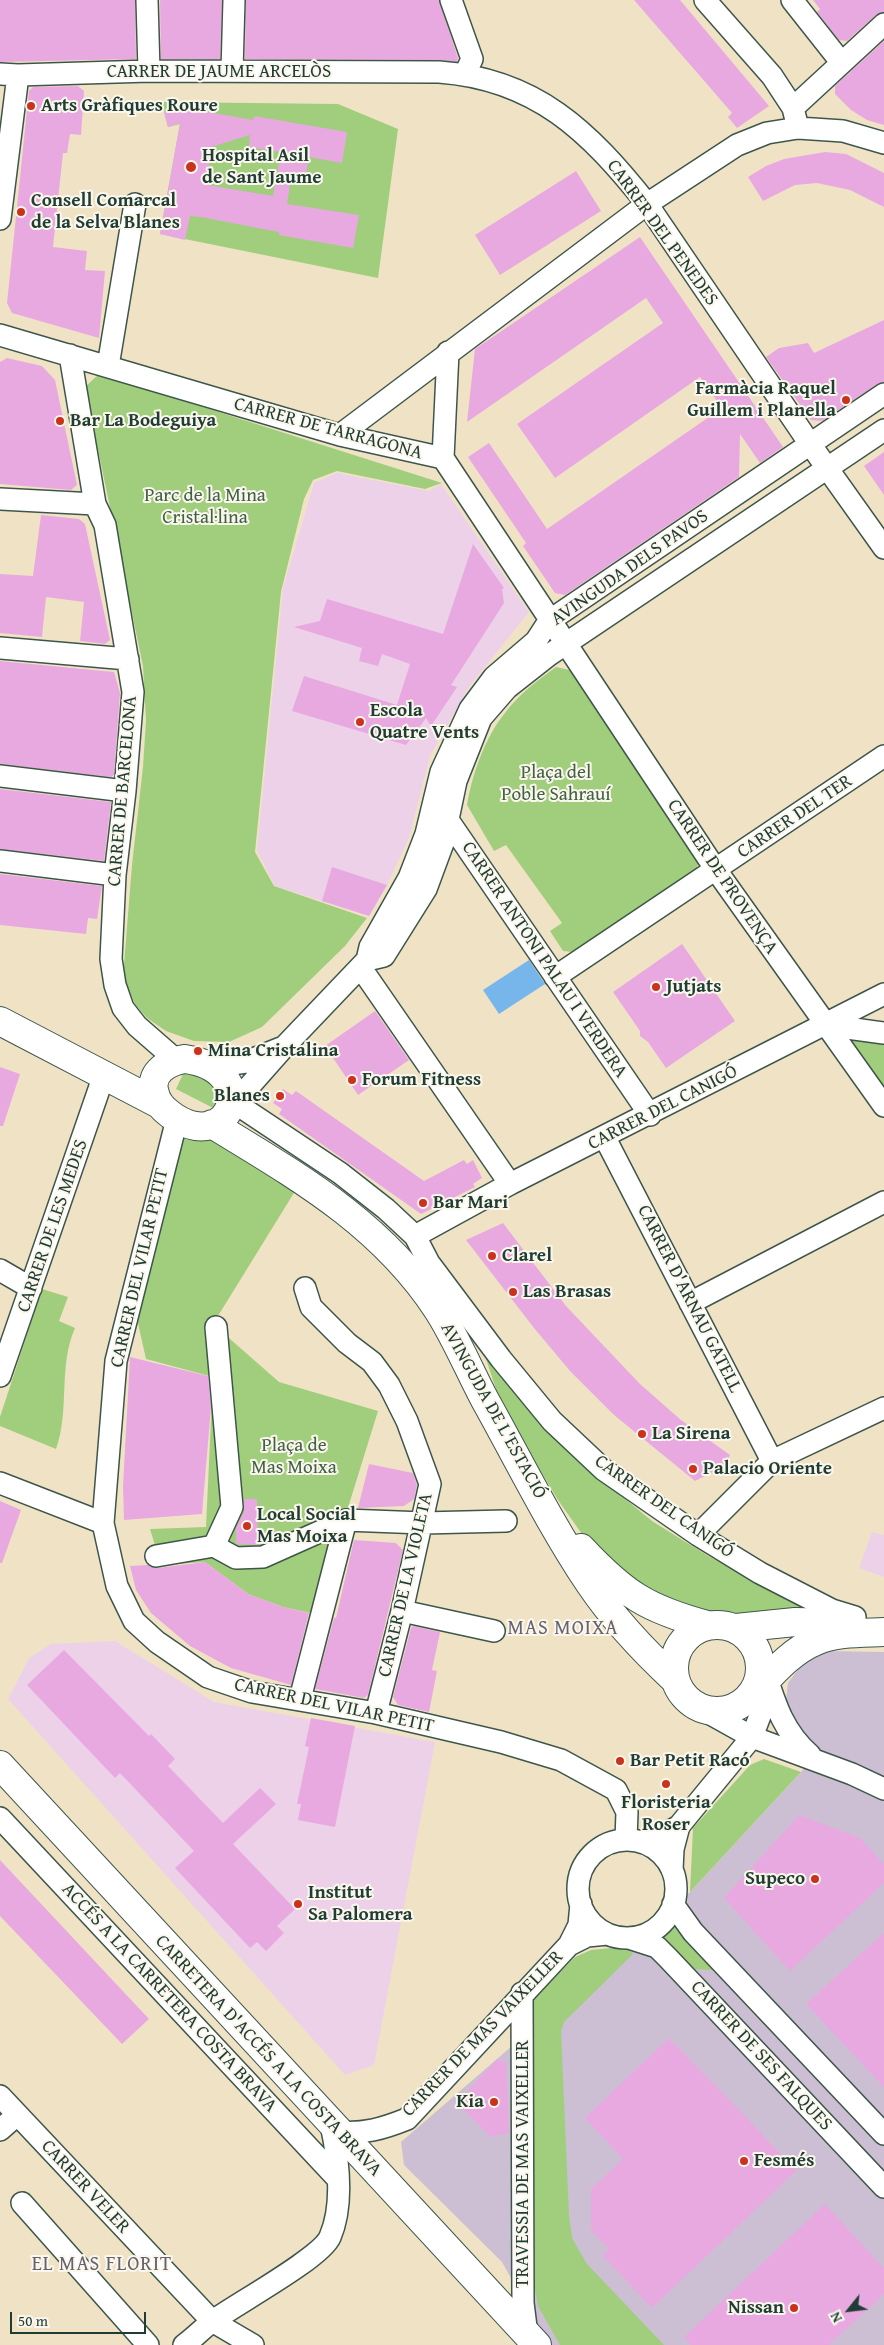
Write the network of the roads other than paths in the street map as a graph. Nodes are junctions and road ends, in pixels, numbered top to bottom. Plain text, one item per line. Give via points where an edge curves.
1 (147, 0) edge
2 (234, 0) edge
3 (451, 0) edge
4 (705, 0) edge
5 (792, 0) edge
6 (884, 24) edge
7 (841, 62) junction
8 (149, 70) junction
9 (232, 71) junction
10 (438, 72) joint
11 (465, 74) junction
12 (9, 75) edge
13 (794, 108) junction
14 (798, 128) junction
15 (884, 143) edge
16 (135, 204) dead end
17 (647, 204) junction
18 (0, 219) edge
19 (0, 335) edge
20 (448, 352) junction
21 (70, 355) junction
22 (108, 366) junction
23 (884, 394) edge
24 (884, 430) edge
25 (340, 435) junction
26 (810, 444) junction
27 (442, 458) junction
28 (829, 468) junction
29 (0, 499) edge
30 (95, 504) junction
31 (884, 548) edge
32 (549, 621) junction
33 (566, 645) junction
34 (0, 648) edge
35 (128, 659) junction
36 (884, 756) edge
37 (0, 776) edge
38 (125, 791) junction
39 (441, 814) junction
40 (0, 861) edge
41 (716, 870) junction
42 (115, 875) junction
43 (364, 964) junction
44 (555, 977) junction
45 (884, 994) edge
46 (0, 1021) edge
47 (825, 1025) junction
48 (884, 1033) edge
49 (284, 1047) junction
50 (167, 1066) junction
51 (211, 1067) junction
52 (115, 1080) junction
53 (232, 1100) junction
54 (884, 1106) edge
55 (168, 1112) junction
56 (650, 1115) junction
57 (212, 1124) junction
58 (605, 1138) junction
59 (510, 1184) junction
60 (884, 1202) edge
61 (415, 1236) junction
62 (429, 1263) junction
63 (0, 1270) edge
64 (31, 1288) junction
65 (305, 1288) dead end
66 (690, 1303) junction
67 (438, 1310) junction
68 (216, 1327) dead end
69 (0, 1376) edge
70 (884, 1408) edge
71 (772, 1461) junction
72 (0, 1483) edge
73 (548, 1512) junction
74 (346, 1520) junction
75 (506, 1521) dead end
76 (103, 1523) junction
77 (423, 1523) junction
78 (698, 1535) junction
79 (214, 1546) junction
80 (156, 1556) dead end
81 (402, 1611) junction
82 (707, 1625) junction
83 (736, 1628) junction
84 (884, 1628) edge
85 (494, 1631) dead end
86 (764, 1668) junction
87 (675, 1680) junction
88 (300, 1698) junction
89 (700, 1708) junction
90 (376, 1713) junction
91 (743, 1732) junction
92 (816, 1760) junction
93 (0, 1765) edge
94 (884, 1789) edge
95 (0, 1818) edge
96 (679, 1826) junction
97 (634, 1841) junction
98 (672, 1870) junction
99 (581, 1904) junction
100 (673, 1904) junction
101 (608, 1934) junction
102 (629, 1938) junction
103 (569, 1944) junction
104 (522, 1993) junction
105 (0, 2096) edge
106 (17, 2115) junction
107 (334, 2128) junction
108 (0, 2130) edge
109 (884, 2134) edge
110 (337, 2178) junction
111 (884, 2188) edge
112 (22, 2203) dead end
113 (212, 2321) junction
114 (532, 2340) edge
115 (148, 2345) edge
116 (184, 2345) edge
117 (220, 2345) edge
118 (253, 2345) edge

1 - 8 street
2 - 9 street
3 - 11 street via 472,59
4 - 13 street via 772,76
5 - 7 street
6 - 7 street
7 - 13 street
8 - 9 street, CARRER DE JAUME ARCELÒS
8 - 12 street, CARRER DE JAUME ARCELÒS
9 - 10 street, CARRER DE JAUME ARCELÒS
10 - 11 street, CARRER DEL PENEDES
11 - 17 street, CARRER DEL PENEDES via 524,92 557,114 593,141
12 - 18 street
13 - 14 street
14 - 15 street via 843,131
14 - 17 street via 767,133 737,145
16 - 22 street
17 - 20 street
17 - 26 street, CARRER DEL PENEDES
19 - 21 street, CARRER DE TARRAGONA
20 - 25 street
20 - 27 street
21 - 22 street, CARRER DE TARRAGONA
21 - 30 street, CARRER DE BARCELONA
22 - 25 street, CARRER DE TARRAGONA
23 - 26 street, AVINGUDA DELS PAVOS
24 - 28 street, AVINGUDA DELS PAVOS
25 - 27 street, CARRER DE TARRAGONA
26 - 28 street
26 - 32 street, AVINGUDA DELS PAVOS
27 - 32 street, CARRER DE TARRAGONA
28 - 31 street
28 - 33 street, AVINGUDA DELS PAVOS
29 - 30 street
30 - 35 street, CARRER DE BARCELONA via 104,525
32 - 33 street, CARRER DE TARRAGONA
32 - 39 street, AVINGUDA DELS PAVOS via 536,640 494,677 470,709 441,772
33 - 39 street, AVINGUDA DELS PAVOS via 507,688 481,718
33 - 41 street, CARRER DE PROVENÇA
34 - 35 street
35 - 38 street, CARRER DE BARCELONA via 133,692
36 - 41 street, CARRER DEL TER
37 - 38 street
38 - 42 street, CARRER DE BARCELONA
39 - 43 street, AVINGUDA DELS PAVOS via 443,843 426,889 384,956
39 - 44 street, CARRER ANTONI PALAU I VERDERA
40 - 42 street
41 - 44 street, CARRER DEL TER
41 - 47 street, CARRER DE PROVENÇA
42 - 50 street, CARRER DE BARCELONA via 111,959 115,985 123,1008
43 - 49 street, AVINGUDA DELS PAVOS
43 - 59 street
44 - 56 street, CARRER ANTONI PALAU I VERDERA
45 - 47 street, CARRER DEL CANIGÓ
46 - 52 street
47 - 48 street
47 - 54 street, CARRER DE PROVENÇA
47 - 56 street, CARRER DEL CANIGÓ
49 - 51 street, AVINGUDA DELS PAVOS via 246,1062
49 - 53 street, AVINGUDA DELS PAVOS via 246,1090
50 - 51 street via 199,1061
50 - 52 street via 140,1082
50 - 55 street via 154,1080 153,1088
51 - 53 street via 222,1076
52 - 55 street
52 - 64 street, CARRER DE LES MEDES
53 - 57 street via 228,1114
53 - 61 street, CARRER DEL CANIGÓ via 340,1173
55 - 57 street via 195,1125
55 - 76 street, CARRER DEL VILAR PETIT via 116,1361
56 - 58 street, CARRER DEL CANIGÓ
57 - 67 street, AVINGUDA DE L'ESTACIÓ via 316,1188 363,1224 408,1271
58 - 59 street, CARRER DEL CANIGÓ
58 - 66 street, CARRER D'ARNAU GATELL
59 - 61 street, CARRER DEL CANIGÓ
60 - 66 street
61 - 62 street, CARRER DEL CANIGÓ
62 - 67 street, AVINGUDA DE L'ESTACIÓ
62 - 78 street, CARRER DEL CANIGÓ via 552,1421 604,1470
63 - 64 street
64 - 69 street, CARRER DE LES MEDES
65 - 77 street, CARRER DE LA VIOLETA via 311,1308 372,1362 389,1385 430,1484
66 - 71 street, CARRER D'ARNAU GATELL
67 - 73 street, AVINGUDA DE L'ESTACIÓ
68 - 79 street via 232,1507
70 - 71 street
71 - 78 street
72 - 76 street
73 - 82 street, AVINGUDA DE L'ESTACIÓ via 597,1565 633,1597 680,1618
73 - 87 street, AVINGUDA DE L'ESTACIÓ via 591,1585
74 - 77 street
74 - 79 street via 263,1557 236,1558
74 - 88 street
75 - 77 street
76 - 88 street, CARRER DEL VILAR PETIT via 117,1586 134,1621 157,1642 208,1677 252,1692
77 - 81 street, CARRER DE LA VIOLETA
78 - 84 street, CARRER DEL CANIGÓ via 760,1574 832,1610
79 - 80 street
81 - 85 street
81 - 90 street, CARRER DE LA VIOLETA
82 - 83 street via 722,1624
82 - 87 street via 683,1640 674,1666
83 - 84 street via 795,1622
83 - 86 street via 755,1645
84 - 86 street via 829,1636
86 - 89 street via 748,1699 738,1707 726,1711
86 - 91 street via 764,1704
86 - 92 street via 783,1723 792,1738
87 - 89 street via 685,1696
88 - 90 street, CARRER DEL VILAR PETIT
89 - 91 street
90 - 97 street, CARRER DEL VILAR PETIT via 501,1742 560,1760 616,1790 627,1812
91 - 92 street
91 - 96 street via 732,1762
92 - 94 street
93 - 107 street, CARRETERA D'ACCÉS A LA COSTA BRAVA
95 - 110 street, ACCÉS A LA CARRETERA COSTA BRAVA
96 - 97 street via 658,1838
96 - 98 street
97 - 98 street via 656,1849
97 - 99 street, CARRER DE SES FALQUES via 609,1843 595,1851 584,1864 578,1880
98 - 100 street via 675,1882
99 - 101 street, CARRER DE SES FALQUES via 590,1921
99 - 103 street, CARRER DE MAS VAIXELLER via 579,1925
100 - 102 street, CARRER DE SES FALQUES via 656,1928
100 - 109 street, CARRER DE SES FALQUES via 693,1932
101 - 102 street, CARRER DE SES FALQUES
101 - 103 street, CARRER DE MAS VAIXELLER via 588,1936
102 - 111 street, CARRER DE SES FALQUES via 657,1948 668,1958
103 - 104 street, CARRER DE MAS VAIXELLER
104 - 107 street, CARRER DE MAS VAIXELLER via 406,2118 380,2130 359,2134
104 - 114 street, TRAVESSIA DE MAS VAIXELLER via 523,2303
105 - 106 street, CARRER VELER
106 - 108 street
106 - 113 street, CARRER VELER
107 - 110 street
107 - 114 street, CARRETERA D'ACCÉS A LA COSTA BRAVA
110 - 113 street via 336,2216 330,2238 287,2273
112 - 115 street
113 - 116 street
113 - 117 street
113 - 118 street

